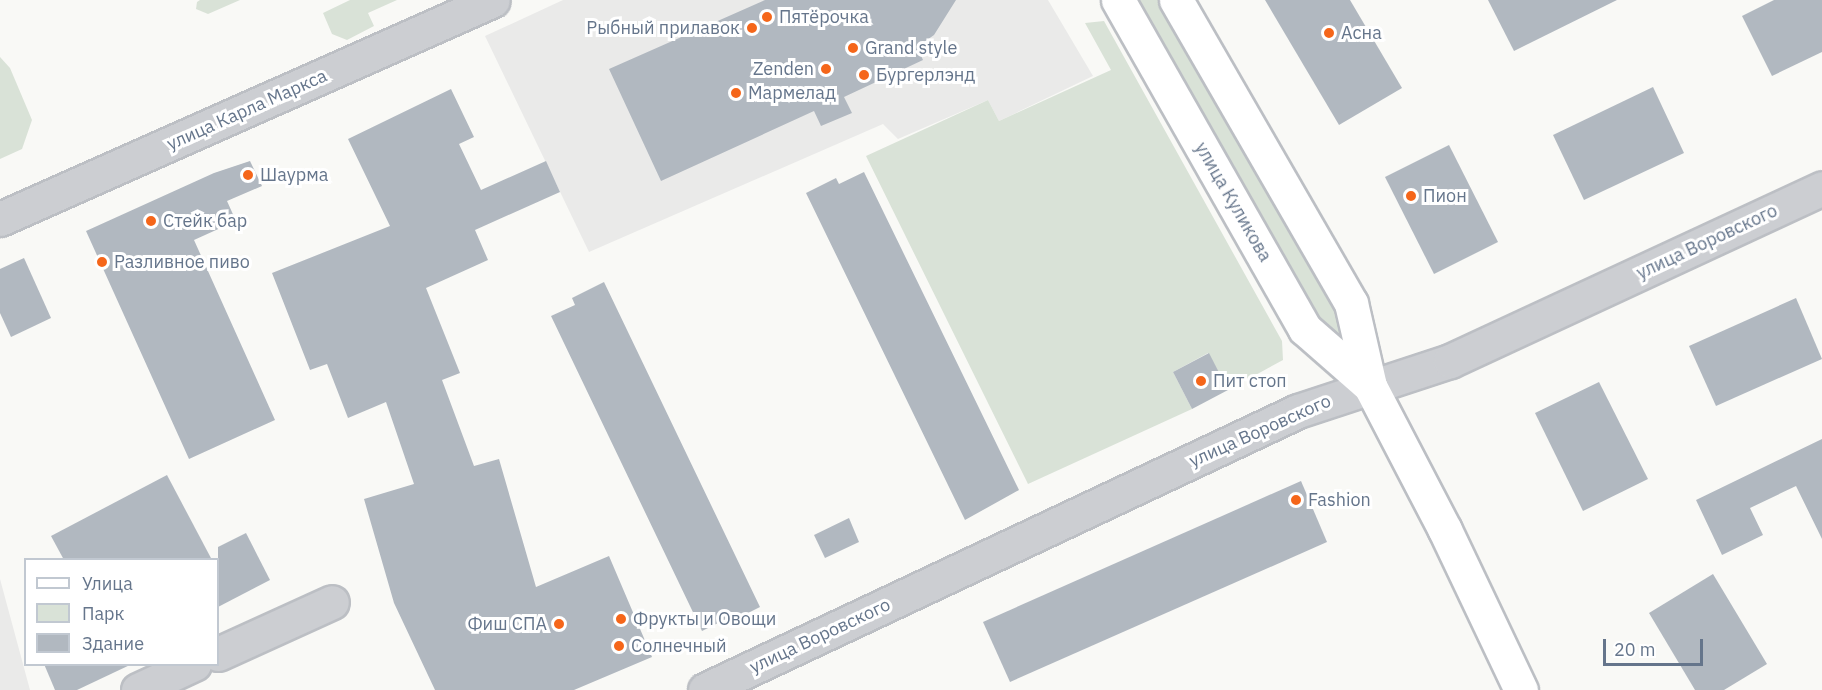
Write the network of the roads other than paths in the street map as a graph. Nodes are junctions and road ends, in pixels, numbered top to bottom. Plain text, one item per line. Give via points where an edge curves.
1 (493, 0) edge
2 (1118, 0) edge
3 (1176, 0) edge
4 (1822, 188) edge
5 (0, 219) edge
6 (1370, 386) junction
7 (332, 602) dead end
8 (219, 654) edge
9 (190, 666) edge
10 (138, 690) edge
11 (705, 690) edge
12 (1521, 690) edge

1 - 5 street, улица Карла Маркса
2 - 6 main road, улица Куликова via 1305,329
3 - 6 main road, улица Куликова via 1351,303
4 - 6 street, улица Воровского via 1450,361
6 - 11 street, улица Воровского via 1298,411
6 - 12 main road, улица Куликова via 1445,530
7 - 8 street
9 - 10 street

